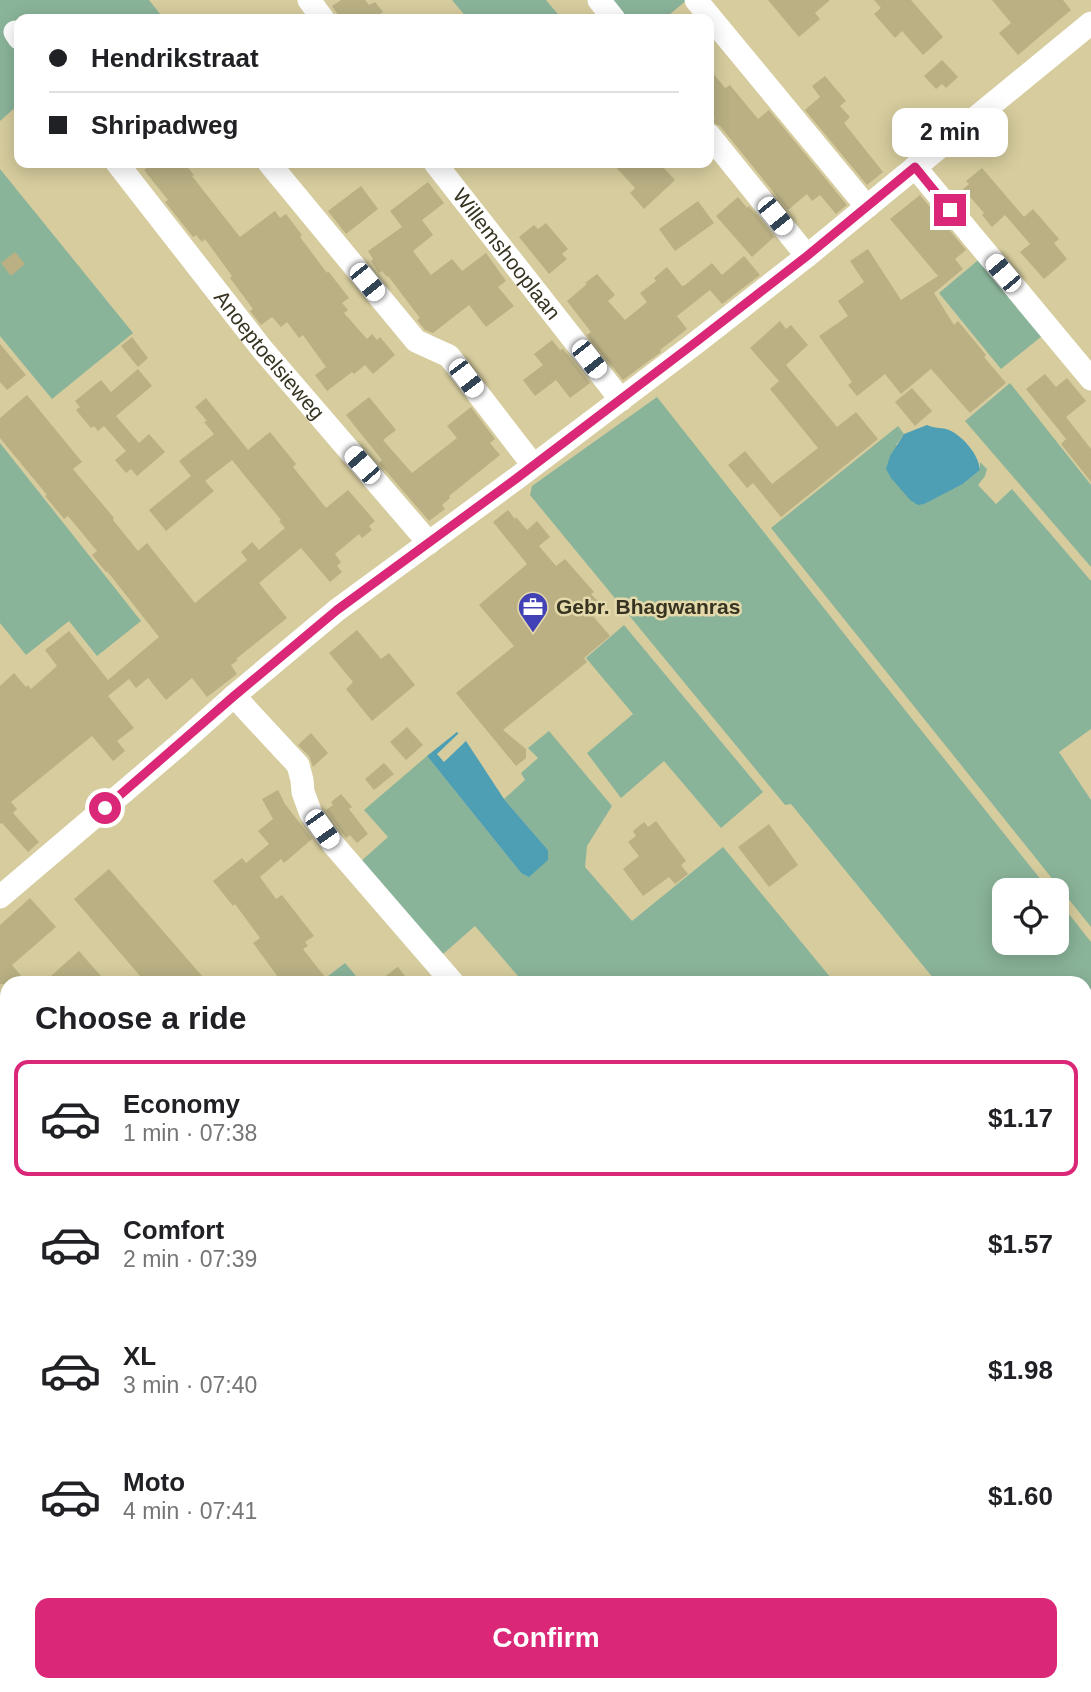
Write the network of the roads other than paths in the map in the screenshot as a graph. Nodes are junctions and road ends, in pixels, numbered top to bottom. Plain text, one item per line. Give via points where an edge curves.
1 (599, 0) edge
2 (696, 0) edge
3 (610, 14) edge
4 (708, 14) edge
5 (714, 22) edge
6 (1091, 23) edge
7 (714, 141) edge
8 (915, 167) junction
9 (121, 168) edge
10 (273, 168) edge
11 (440, 168) edge
12 (867, 207) junction
13 (807, 256) junction
14 (1091, 379) edge
15 (621, 400) junction
16 (533, 465) junction
17 (429, 542) junction
18 (234, 696) junction
19 (3, 888) edge
20 (447, 976) edge

1 - 3 street
2 - 4 street
5 - 12 street
6 - 8 street
7 - 13 street
8 - 12 street
8 - 14 street
9 - 17 street, Anoeptoelsieweg via 262,349
10 - 16 street via 416,341 449,356
11 - 15 street, Willemshooplaan
12 - 13 street
13 - 15 street
15 - 16 street
16 - 17 street
17 - 18 street via 337,610
18 - 19 street
18 - 20 street via 298,765 311,814 333,844

